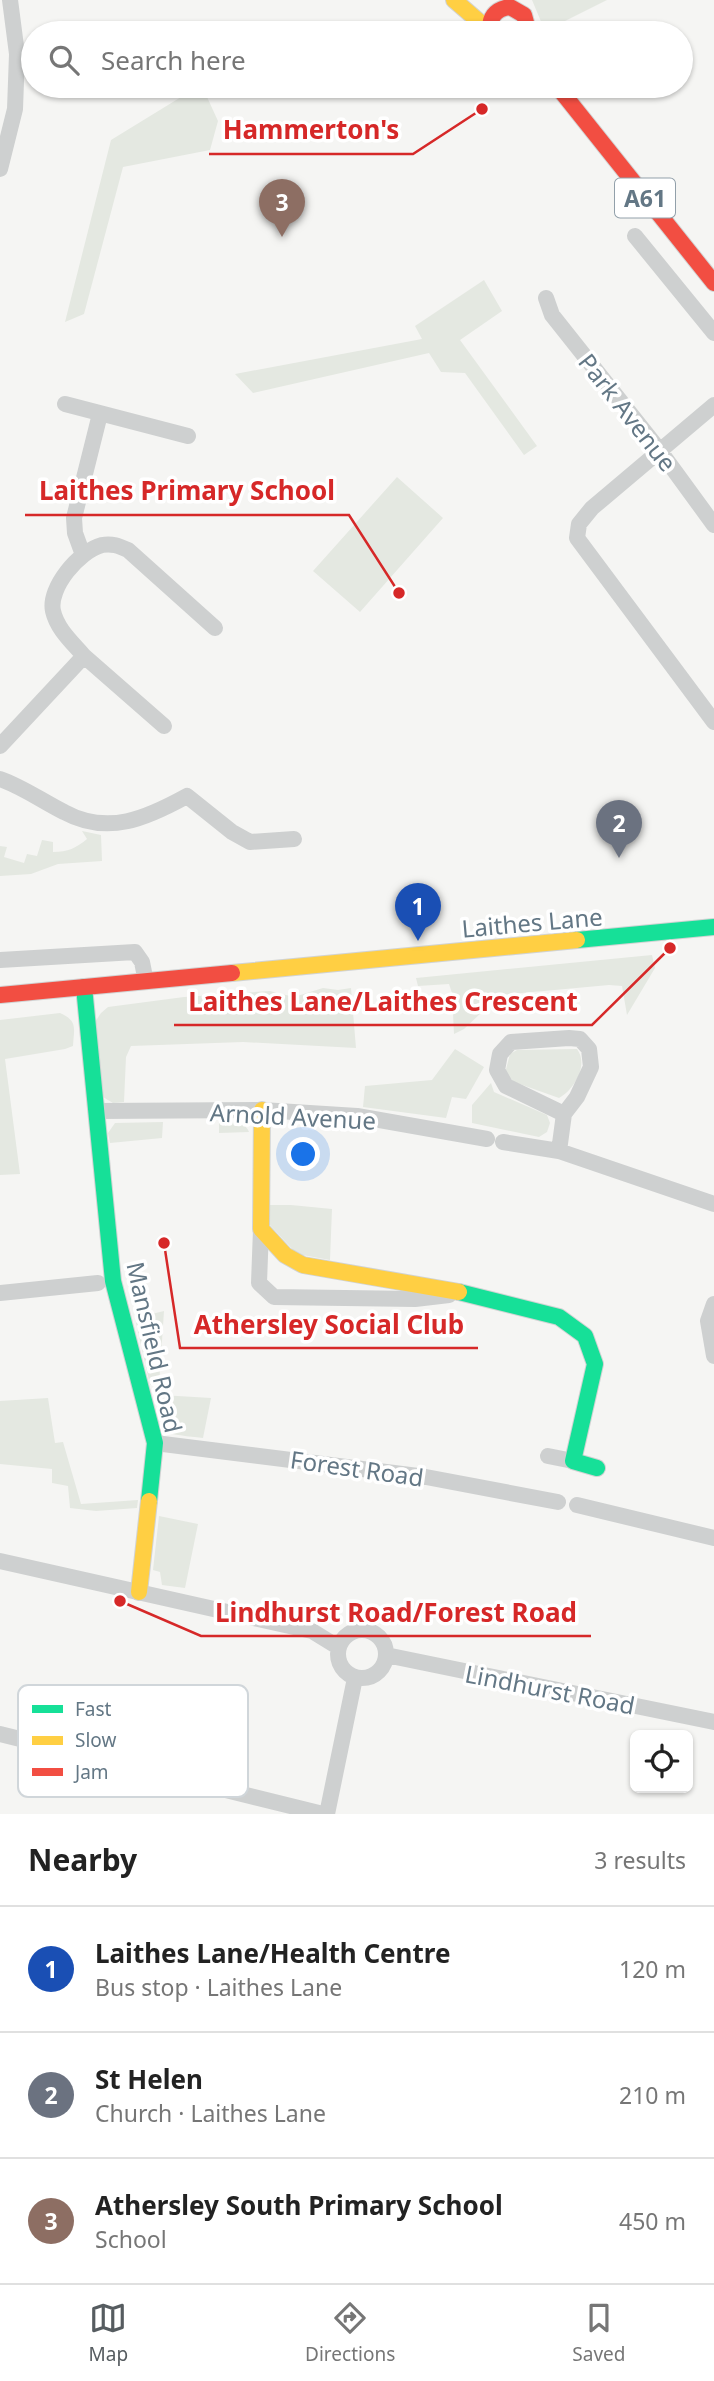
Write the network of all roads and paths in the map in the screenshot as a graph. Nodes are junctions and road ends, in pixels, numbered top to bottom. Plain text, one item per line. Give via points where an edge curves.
1 (10, 0) edge
2 (454, 0) edge
3 (467, 0) edge
4 (513, 15) edge
5 (478, 21) edge
6 (568, 98) edge
7 (571, 98) edge
8 (579, 111) junction
9 (0, 169) edge
10 (635, 236) dead end
11 (714, 283) edge
12 (546, 298) dead end
13 (714, 333) edge
14 (65, 404) dead end
15 (714, 405) edge
16 (100, 414) junction
17 (188, 436) dead end
18 (660, 451) junction
19 (714, 525) edge
20 (83, 555) junction
21 (215, 628) dead end
22 (84, 656) junction
23 (714, 722) edge
24 (164, 726) dead end
25 (0, 746) edge
26 (0, 779) edge
27 (294, 839) dead end
28 (714, 928) edge
29 (0, 960) edge
30 (146, 982) junction
31 (84, 987) junction
32 (0, 995) edge
33 (262, 1110) junction
34 (97, 1111) junction
35 (564, 1114) junction
36 (559, 1151) junction
37 (714, 1204) edge
38 (261, 1229) junction
39 (98, 1283) dead end
40 (0, 1293) edge
41 (463, 1293) junction
42 (714, 1304) edge
43 (713, 1355) edge
44 (155, 1443) junction
45 (548, 1456) dead end
46 (573, 1461) junction
47 (597, 1468) dead end
48 (558, 1502) dead end
49 (577, 1505) dead end
50 (714, 1538) edge
51 (0, 1561) edge
52 (139, 1592) junction
53 (338, 1647) junction
54 (386, 1656) junction
55 (355, 1678) junction
56 (714, 1722) edge
57 (0, 1734) edge
58 (18, 1738) edge
59 (248, 1795) edge
60 (325, 1814) edge

1 - 9 street via 17,54 15,109
2 - 5 street
3 - 4 street via 486,12
6 - 8 street, A61
7 - 8 street, A61
8 - 11 street, A61
10 - 13 street
12 - 18 street, Park Avenue via 552,315
14 - 16 street
15 - 18 street
16 - 17 street
16 - 20 street via 74,517
18 - 19 street, Park Avenue
18 - 23 street via 592,508 579,524 577,538
20 - 21 street via 104,545 128,550
20 - 22 street via 67,571 52,608 58,626
22 - 24 street
22 - 25 street
26 - 27 street via 93,824 139,820 187,796 250,842
28 - 30 street, Laithes Lane
29 - 30 street via 135,952
30 - 31 street, Laithes Lane
31 - 32 street, Laithes Lane
31 - 34 street, Mansfield Road
33 - 34 street, Arnold Avenue
33 - 36 street, Arnold Avenue via 357,1116
33 - 38 street
34 - 44 street, Mansfield Road via 113,1281
35 - 35 street via 591,1067 589,1049 580,1039 569,1038 511,1042 500,1054 497,1070 506,1086
35 - 36 street
36 - 37 street, Arnold Avenue
38 - 41 street via 291,1261
38 - 41 street via 258,1283 274,1297 415,1299
39 - 40 street
41 - 46 street via 559,1317 585,1336 595,1364
42 - 43 street via 708,1321
44 - 48 street, Forest Road via 426,1477
44 - 52 street, Mansfield Road
45 - 46 street
46 - 47 street
49 - 50 street
51 - 52 street
52 - 53 street via 312,1631
53 - 54 street via 349,1633 367,1630 381,1639
53 - 55 street via 339,1665
54 - 55 street via 377,1673
54 - 56 street, Lindhurst Road
55 - 60 street
57 - 58 street
59 - 60 street

